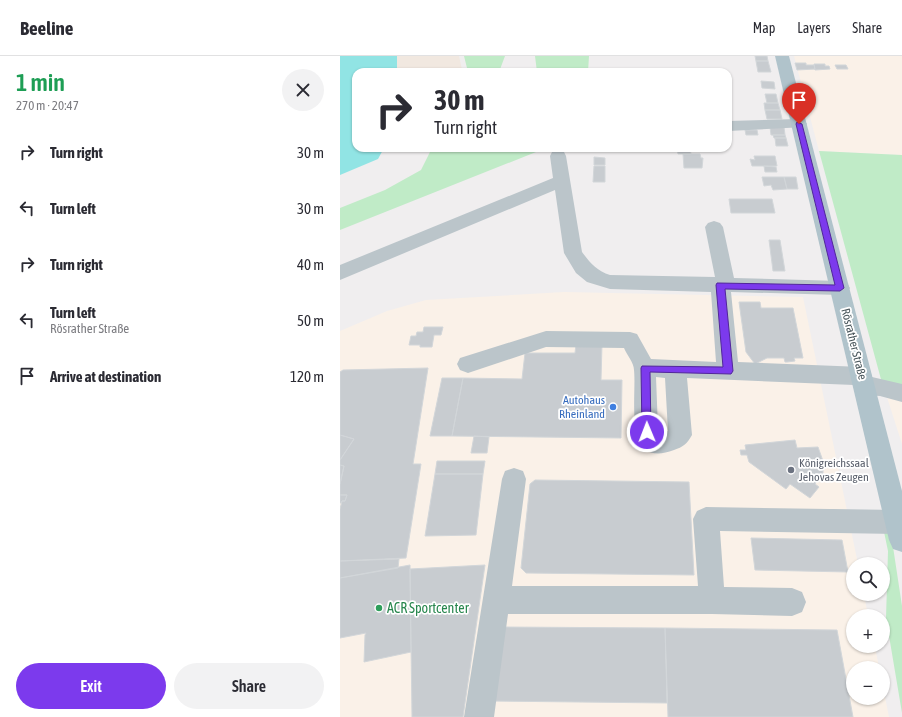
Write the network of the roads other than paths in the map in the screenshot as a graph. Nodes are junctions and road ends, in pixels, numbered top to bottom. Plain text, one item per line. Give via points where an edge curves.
1 (782, 56) edge
2 (799, 124) junction
3 (732, 126) edge
4 (558, 156) dead end
5 (562, 181) junction
6 (714, 227) dead end
7 (340, 273) edge
8 (723, 286) junction
9 (840, 288) junction
10 (468, 364) dead end
11 (645, 368) junction
12 (676, 369) junction
13 (728, 371) junction
14 (863, 381) junction
15 (902, 393) edge
16 (514, 479) dead end
17 (900, 531) edge
18 (496, 600) junction
19 (712, 600) junction
20 (792, 602) dead end
21 (479, 717) edge

1 - 2 main road, Rösrather Straße
2 - 3 lane
2 - 9 main road, Rösrather Straße
4 - 5 lane
5 - 7 lane
5 - 8 lane via 573,253 583,268 594,277 610,282
6 - 8 lane
8 - 9 lane
8 - 13 lane
9 - 14 main road, Rösrather Straße
10 - 11 lane via 546,339 630,340
11 - 12 lane
11 - 12 lane via 647,432 653,441 659,444 680,435
12 - 13 lane
13 - 14 lane
14 - 15 lane
14 - 17 main road, Rösrather Straße
16 - 18 lane
17 - 19 lane via 706,519
18 - 19 lane
18 - 21 lane
19 - 20 lane

